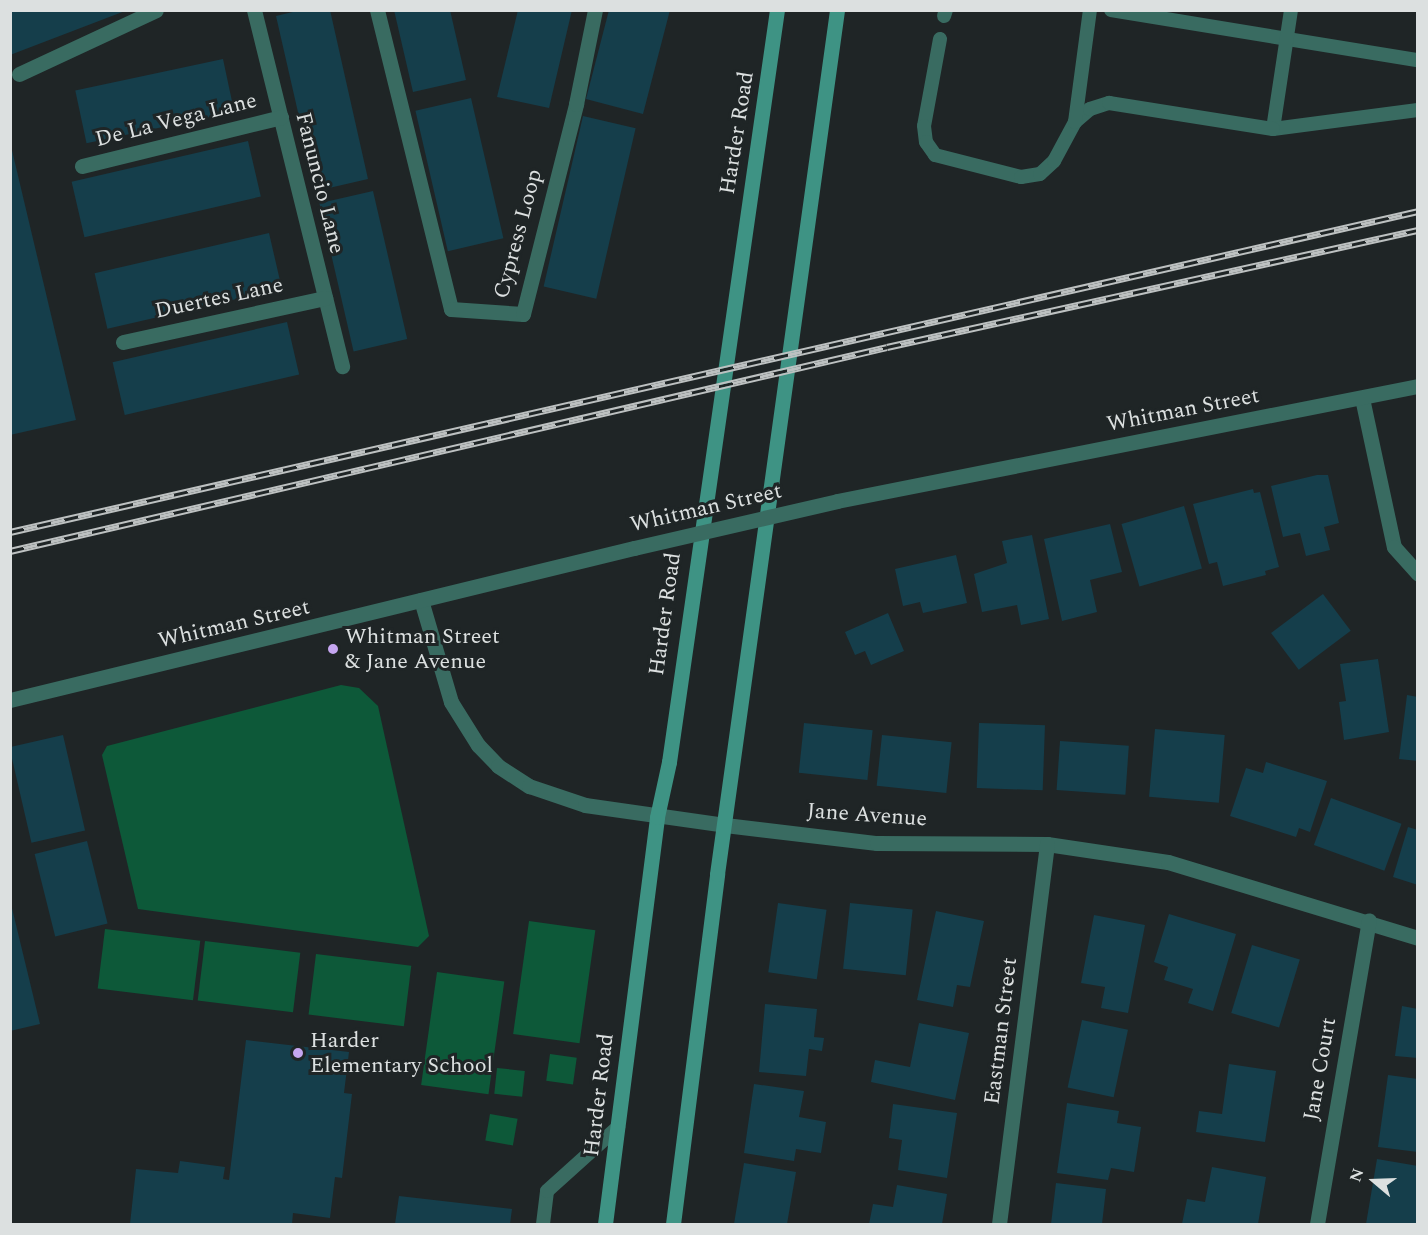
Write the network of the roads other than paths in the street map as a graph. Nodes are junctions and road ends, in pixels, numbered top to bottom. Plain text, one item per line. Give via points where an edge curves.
1 (156, 10) edge
2 (255, 10) edge
3 (377, 10) edge
4 (596, 10) edge
5 (777, 10) edge
6 (837, 10) edge
7 (1090, 10) edge
8 (1111, 10) edge
9 (1291, 10) edge
10 (1287, 37) junction
11 (940, 39) dead end
12 (1418, 60) edge
13 (19, 74) dead end
14 (1418, 110) edge
15 (281, 117) junction
16 (1075, 122) junction
17 (1273, 129) junction
18 (82, 166) dead end
19 (325, 298) junction
20 (123, 342) dead end
21 (342, 366) dead end
22 (1418, 386) edge
23 (1362, 398) junction
24 (1418, 574) edge
25 (421, 600) junction
26 (10, 700) edge
27 (657, 817) junction
28 (725, 825) junction
29 (1047, 844) junction
30 (1369, 920) junction
31 (1418, 938) edge
32 (618, 1127) junction
33 (543, 1224) edge
34 (605, 1224) edge
35 (673, 1224) edge
36 (999, 1224) edge
37 (1317, 1224) edge

1 - 13 street
2 - 15 street, Fanuncio Lane
3 - 4 street, Cypress Loop via 451,309 523,314
5 - 27 main road, Harder Road via 669,762
6 - 28 main road
7 - 16 lane
8 - 10 lane
9 - 10 lane
10 - 12 lane
10 - 17 lane
11 - 16 lane via 924,126 926,142 935,155 1022,177 1040,174 1054,161
14 - 17 lane
15 - 18 street, De La Vega Lane
15 - 19 street, Fanuncio Lane
16 - 17 lane via 1090,109 1109,103
19 - 20 street, Duertes Lane
19 - 21 street, Fanuncio Lane
22 - 23 street, Whitman Street
23 - 24 street via 1394,547
23 - 25 street, Whitman Street, bridge via 837,501
25 - 26 street, Whitman Street
25 - 27 street, Jane Avenue via 451,702 478,745 498,766 529,786 556,796
27 - 28 street, Jane Avenue
27 - 32 main road, Harder Road
28 - 29 street, Jane Avenue via 877,843
28 - 35 main road
29 - 30 street, Jane Avenue via 1168,862
29 - 36 street, Eastman Street
30 - 31 street, Jane Avenue
30 - 37 street, Jane Court
32 - 33 lane via 547,1191
32 - 34 main road, Harder Road

